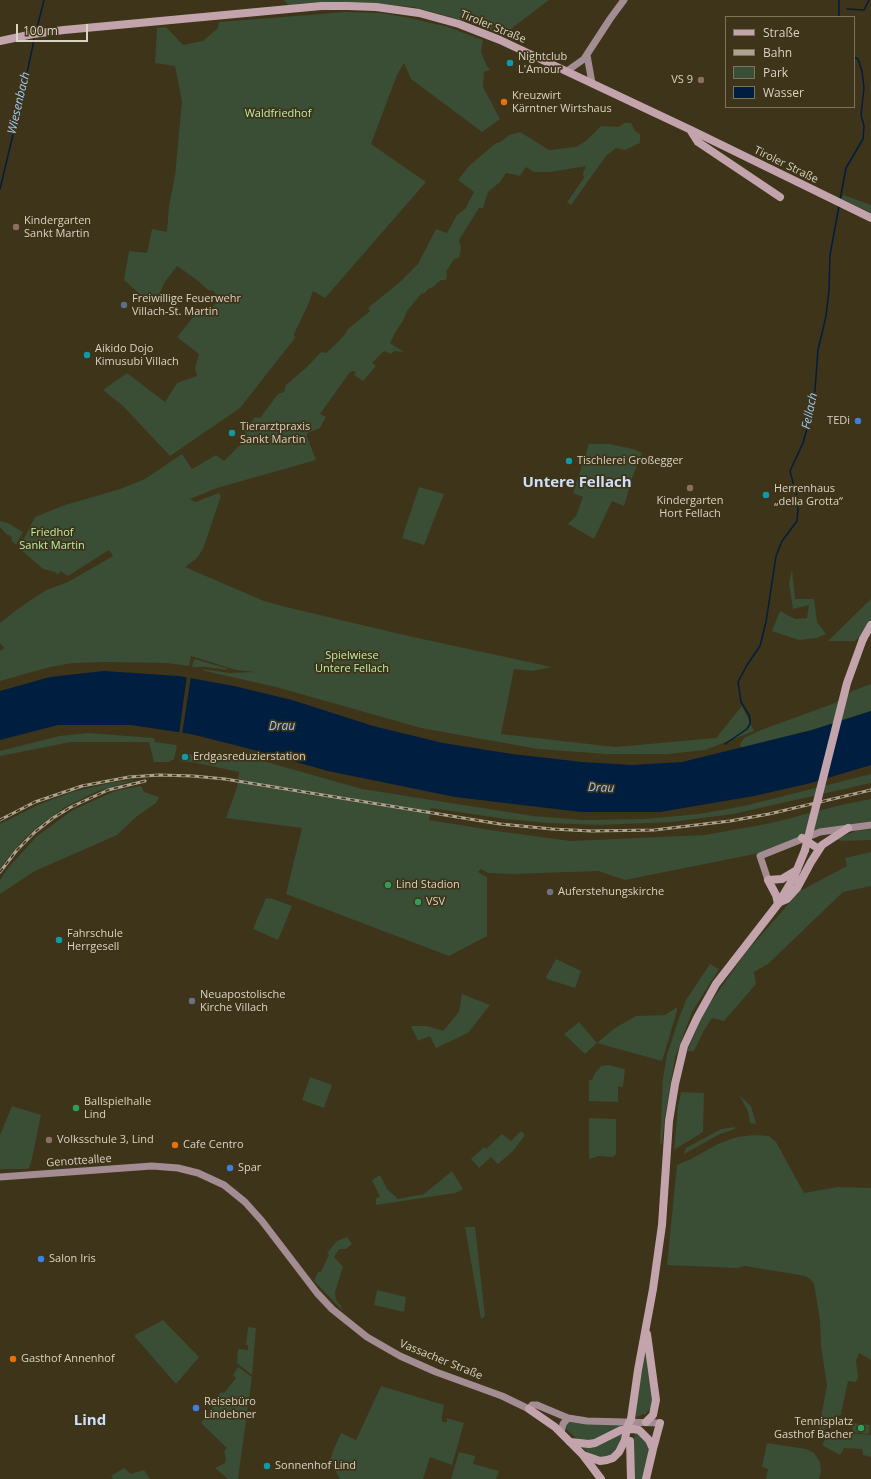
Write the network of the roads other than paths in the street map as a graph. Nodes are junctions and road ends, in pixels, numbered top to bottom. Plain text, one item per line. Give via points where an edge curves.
1 (624, 0) edge
2 (0, 41) edge
3 (587, 56) junction
4 (567, 71) junction
5 (592, 83) junction
6 (691, 130) junction
7 (780, 197) dead end
8 (871, 218) edge
9 (871, 625) edge
10 (871, 825) edge
11 (848, 828) junction
12 (802, 838) junction
13 (819, 849) junction
14 (797, 869) junction
15 (768, 880) junction
16 (778, 904) junction
17 (159, 1167) joint
18 (0, 1177) edge
19 (646, 1324) junction
20 (529, 1409) junction
21 (568, 1418) junction
22 (646, 1422) junction
23 (660, 1423) joint
24 (561, 1433) junction
25 (628, 1440) junction
26 (570, 1442) junction
27 (652, 1449) junction
28 (583, 1455) junction
29 (601, 1479) edge
30 (631, 1479) edge
31 (646, 1479) edge

1 - 3 main road
2 - 4 main road, Tiroler Straße via 64,30 321,6 376,7 419,13 459,24
3 - 4 main road
3 - 5 main road
4 - 5 main road, Tiroler Straße
5 - 6 main road, Tiroler Straße
6 - 7 main road via 698,142
6 - 8 main road, Tiroler Straße
9 - 14 main road, bridge via 863,639 847,683 806,850
10 - 11 main road
11 - 12 main road via 820,832
11 - 13 main road
12 - 13 main road
12 - 15 main road via 760,856
13 - 16 main road via 797,888
14 - 15 main road via 782,879
14 - 16 main road
15 - 16 main road
16 - 19 main road via 716,984 684,1046 675,1084 662,1226
17 - 18 main road, Genotteallee
17 - 20 main road, Vassacher Straße via 198,1173 232,1191 262,1221 317,1293 367,1337 416,1364 502,1396
19 - 22 main road via 656,1400 653,1415
19 - 25 main road, bridge via 631,1419 627,1427
20 - 21 main road, Vassacher Straße via 532,1405 538,1405
20 - 24 main road
21 - 22 main road, Vassacher Straße via 587,1421
21 - 24 main road
22 - 23 main road, Vassacher Straße
23 - 27 main road
24 - 26 main road
25 - 28 main road via 613,1458 600,1461
25 - 30 main road
26 - 27 main road via 595,1443 622,1430 634,1429 645,1434
26 - 28 main road
27 - 31 main road
28 - 29 main road

